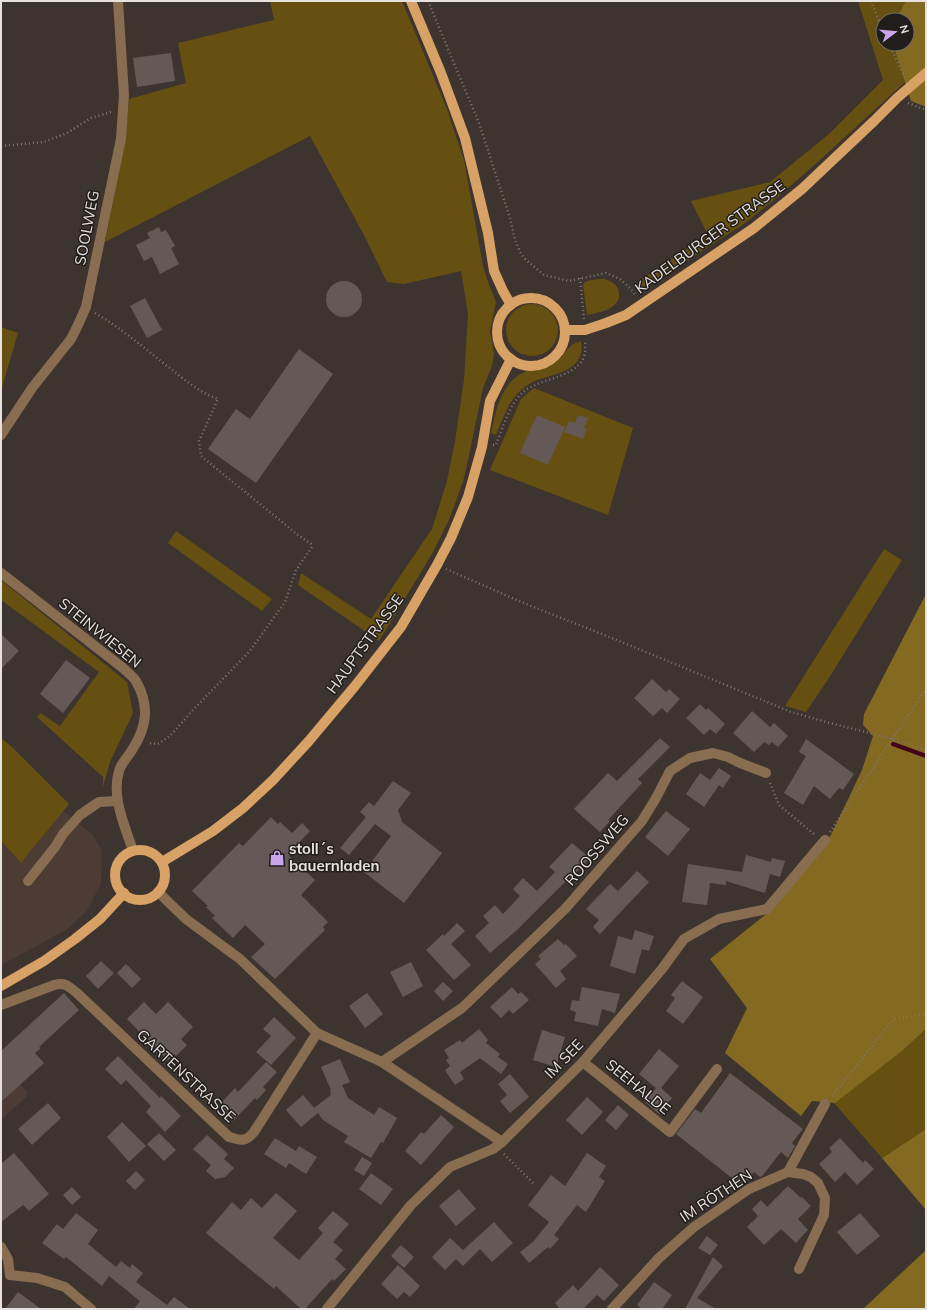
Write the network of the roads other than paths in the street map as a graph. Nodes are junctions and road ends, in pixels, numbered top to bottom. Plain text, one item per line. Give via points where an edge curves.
1 (118, 1) edge
2 (411, 1) edge
3 (926, 74) edge
4 (511, 305) junction
5 (565, 330) junction
6 (510, 359) junction
7 (1, 435) edge
8 (1, 573) edge
9 (766, 773) road end
10 (117, 801) junction
11 (824, 841) road end
12 (133, 851) junction
13 (162, 862) junction
14 (28, 881) dead end
15 (158, 892) junction
16 (124, 894) junction
17 (1, 986) edge
18 (1, 1005) edge
19 (317, 1033) junction
20 (382, 1062) junction
21 (583, 1062) junction
22 (717, 1069) dead end
23 (825, 1104) road end
24 (500, 1144) junction
25 (788, 1172) junction
26 (1, 1247) edge
27 (799, 1269) dead end
28 (6, 1277) edge
29 (91, 1309) edge
30 (327, 1309) edge
31 (612, 1309) edge

1 - 7 street, SOOLWEG via 124,95 121,139 86,307 70,339 32,388
2 - 4 main road via 465,138 494,271
3 - 5 main road, KADELBURGER STRASSE via 897,98 802,189 754,228 626,315 585,330
4 - 5 main road via 528,299 539,299 549,303 563,319
4 - 6 main road via 503,314 498,333 499,343
5 - 6 main road via 560,351 552,360 531,367 520,365
6 - 13 main road, HAUPTSTRASSE via 490,401 482,448 468,497 451,538 401,627 355,686 273,780 244,808 213,831
8 - 10 street, STEINWIESEN via 135,680 146,708 145,723 133,750 119,769
9 - 20 street, ROOSSWEG via 713,753 690,758 670,770 642,821 565,909 462,1008
10 - 12 street, STEINWIESEN
10 - 14 street via 99,802 80,815
11 - 21 street, IM SEE via 767,909 719,920 684,939 662,969
12 - 13 main road via 146,850
12 - 16 main road via 126,854 116,867 116,882
13 - 15 main road via 165,878
15 - 16 main road via 153,897 139,900
15 - 19 street via 186,920 240,959
16 - 17 main road via 100,919 75,939
18 - 19 street, GARTENSTRASSE via 60,983 66,984 229,1137 241,1141 254,1132
19 - 20 street
20 - 24 street
21 - 22 street, SEEHALDE via 670,1132
21 - 24 street, IM SEE
23 - 25 street
24 - 30 street, IM SEE via 450,1167 411,1205
25 - 27 street via 811,1177 818,1183 825,1198 824,1215
25 - 31 street, IM RÖTHEN via 749,1189 694,1227 659,1258
26 - 28 street via 8,1259
28 - 29 street via 37,1278 64,1287

